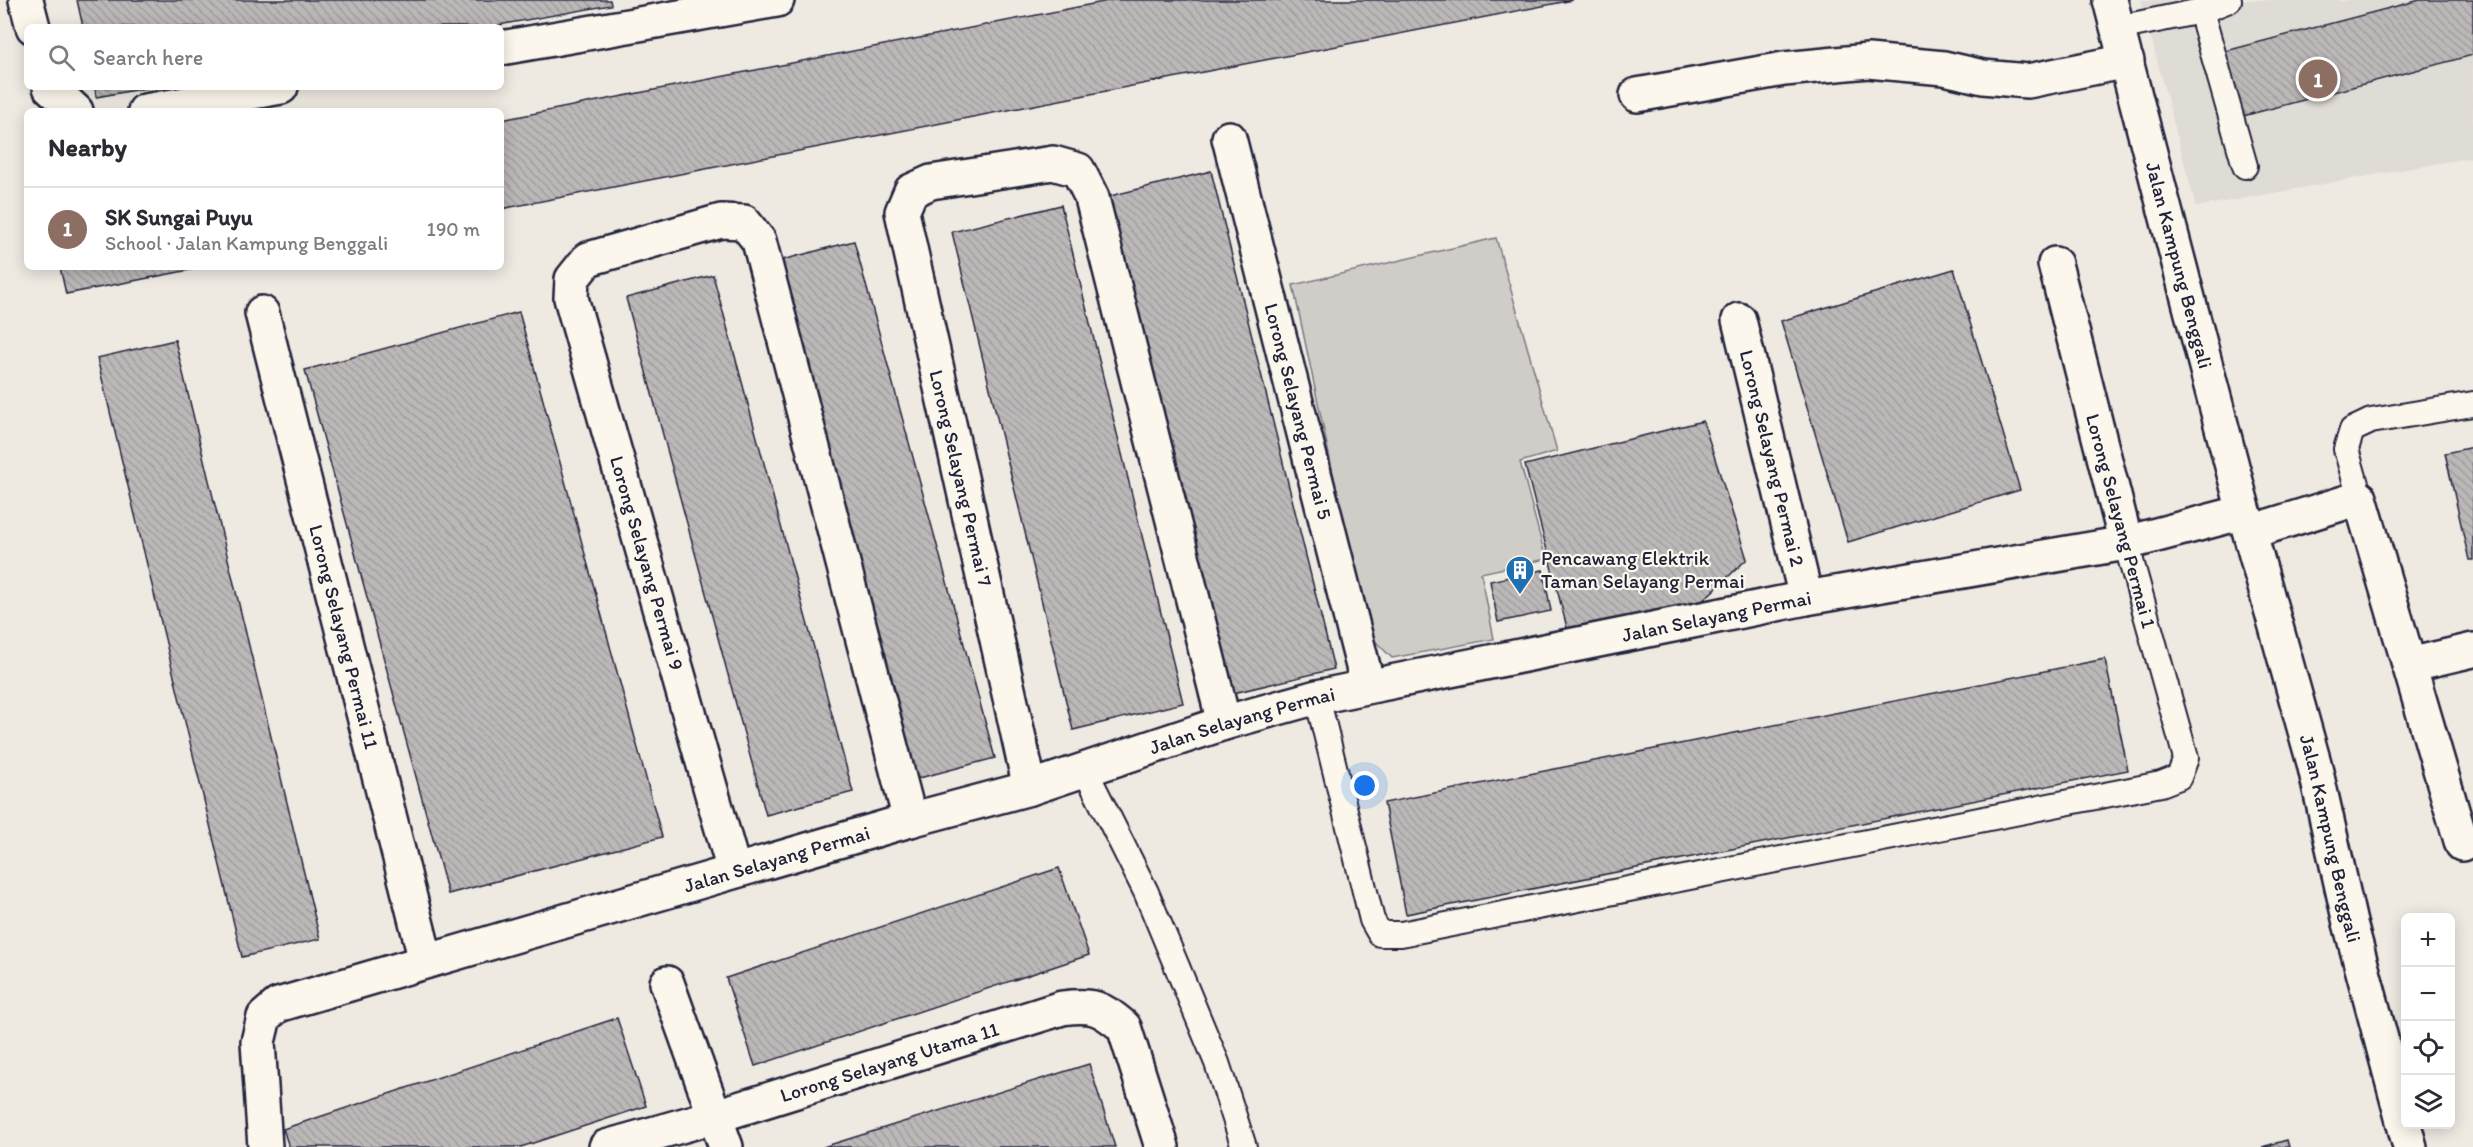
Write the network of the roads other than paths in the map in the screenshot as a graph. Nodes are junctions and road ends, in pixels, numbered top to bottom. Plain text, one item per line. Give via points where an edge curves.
1 (26, 0) edge
2 (777, 0) edge
3 (2229, 0) edge
4 (2201, 11) junction
5 (2114, 14) edge
6 (32, 24) edge
7 (504, 47) edge
8 (2127, 61) junction
9 (53, 90) edge
10 (264, 90) edge
11 (1637, 95) dead end
12 (73, 108) edge
13 (162, 108) edge
14 (1229, 138) dead end
15 (2245, 166) dead end
16 (2055, 264) dead end
17 (262, 313) dead end
18 (1739, 320) dead end
19 (2473, 404) edge
20 (2360, 498) junction
21 (2247, 522) junction
22 (2126, 543) junction
23 (1806, 598) junction
24 (2473, 650) edge
25 (2409, 665) junction
26 (1368, 686) junction
27 (1317, 698) junction
28 (1224, 723) junction
29 (1085, 770) junction
30 (1030, 788) junction
31 (910, 820) junction
32 (2462, 844) dead end
33 (734, 872) junction
34 (426, 961) junction
35 (666, 983) dead end
36 (716, 1116) junction
37 (265, 1147) edge
38 (606, 1147) edge
39 (726, 1147) edge
40 (1162, 1147) edge
41 (1244, 1147) edge
42 (2410, 1147) edge

1 - 6 street
2 - 7 street
3 - 4 lane
4 - 5 lane
4 - 15 lane
5 - 8 street, Jalan Kampung Benggali
8 - 11 street via 2028,81 1869,61 1784,69
8 - 21 street, Jalan Kampung Benggali
9 - 12 street
10 - 13 street
14 - 26 street, Lorong Selayang Permai 5
16 - 22 street, Lorong Selayang Permai 1
17 - 34 street, Lorong Selayang Permai 11
18 - 23 street, Lorong Selayang Permai 2
19 - 20 lane via 2371,421 2352,430 2346,449
20 - 21 street
20 - 25 street
21 - 22 street, Jalan Selayang Permai
21 - 42 street, Jalan Kampung Benggali via 2314,763 2350,922
22 - 23 street, Jalan Selayang Permai
22 - 27 lane, Lorong Selayang Permai 1 via 2187,758 2180,777 2161,784 1401,934 1380,934 1372,920
23 - 26 street, Jalan Selayang Permai
24 - 25 street
25 - 32 street
26 - 27 street, Jalan Selayang Permai
27 - 28 street, Jalan Selayang Permai
28 - 29 street, Jalan Selayang Permai
28 - 30 street, Lorong Selayang Permai 7 via 1092,198 1078,170 1053,164 931,182 911,191 902,212
29 - 30 street, Jalan Selayang Permai
29 - 41 lane via 1146,892 1217,1063
30 - 31 street, Jalan Selayang Permai
31 - 33 street, Jalan Selayang Permai
31 - 33 street, Lorong Selayang Permai 9 via 759,241 744,222 721,221 588,259 572,279 571,298
33 - 34 street, Jalan Selayang Permai
34 - 37 street, Jalan Selayang Permai via 278,1005 264,1017 258,1042
35 - 36 street
36 - 38 street, Lorong Selayang Utama 11
36 - 39 street
36 - 40 street, Lorong Selayang Utama 11 via 1062,1008 1088,1005 1124,1027

